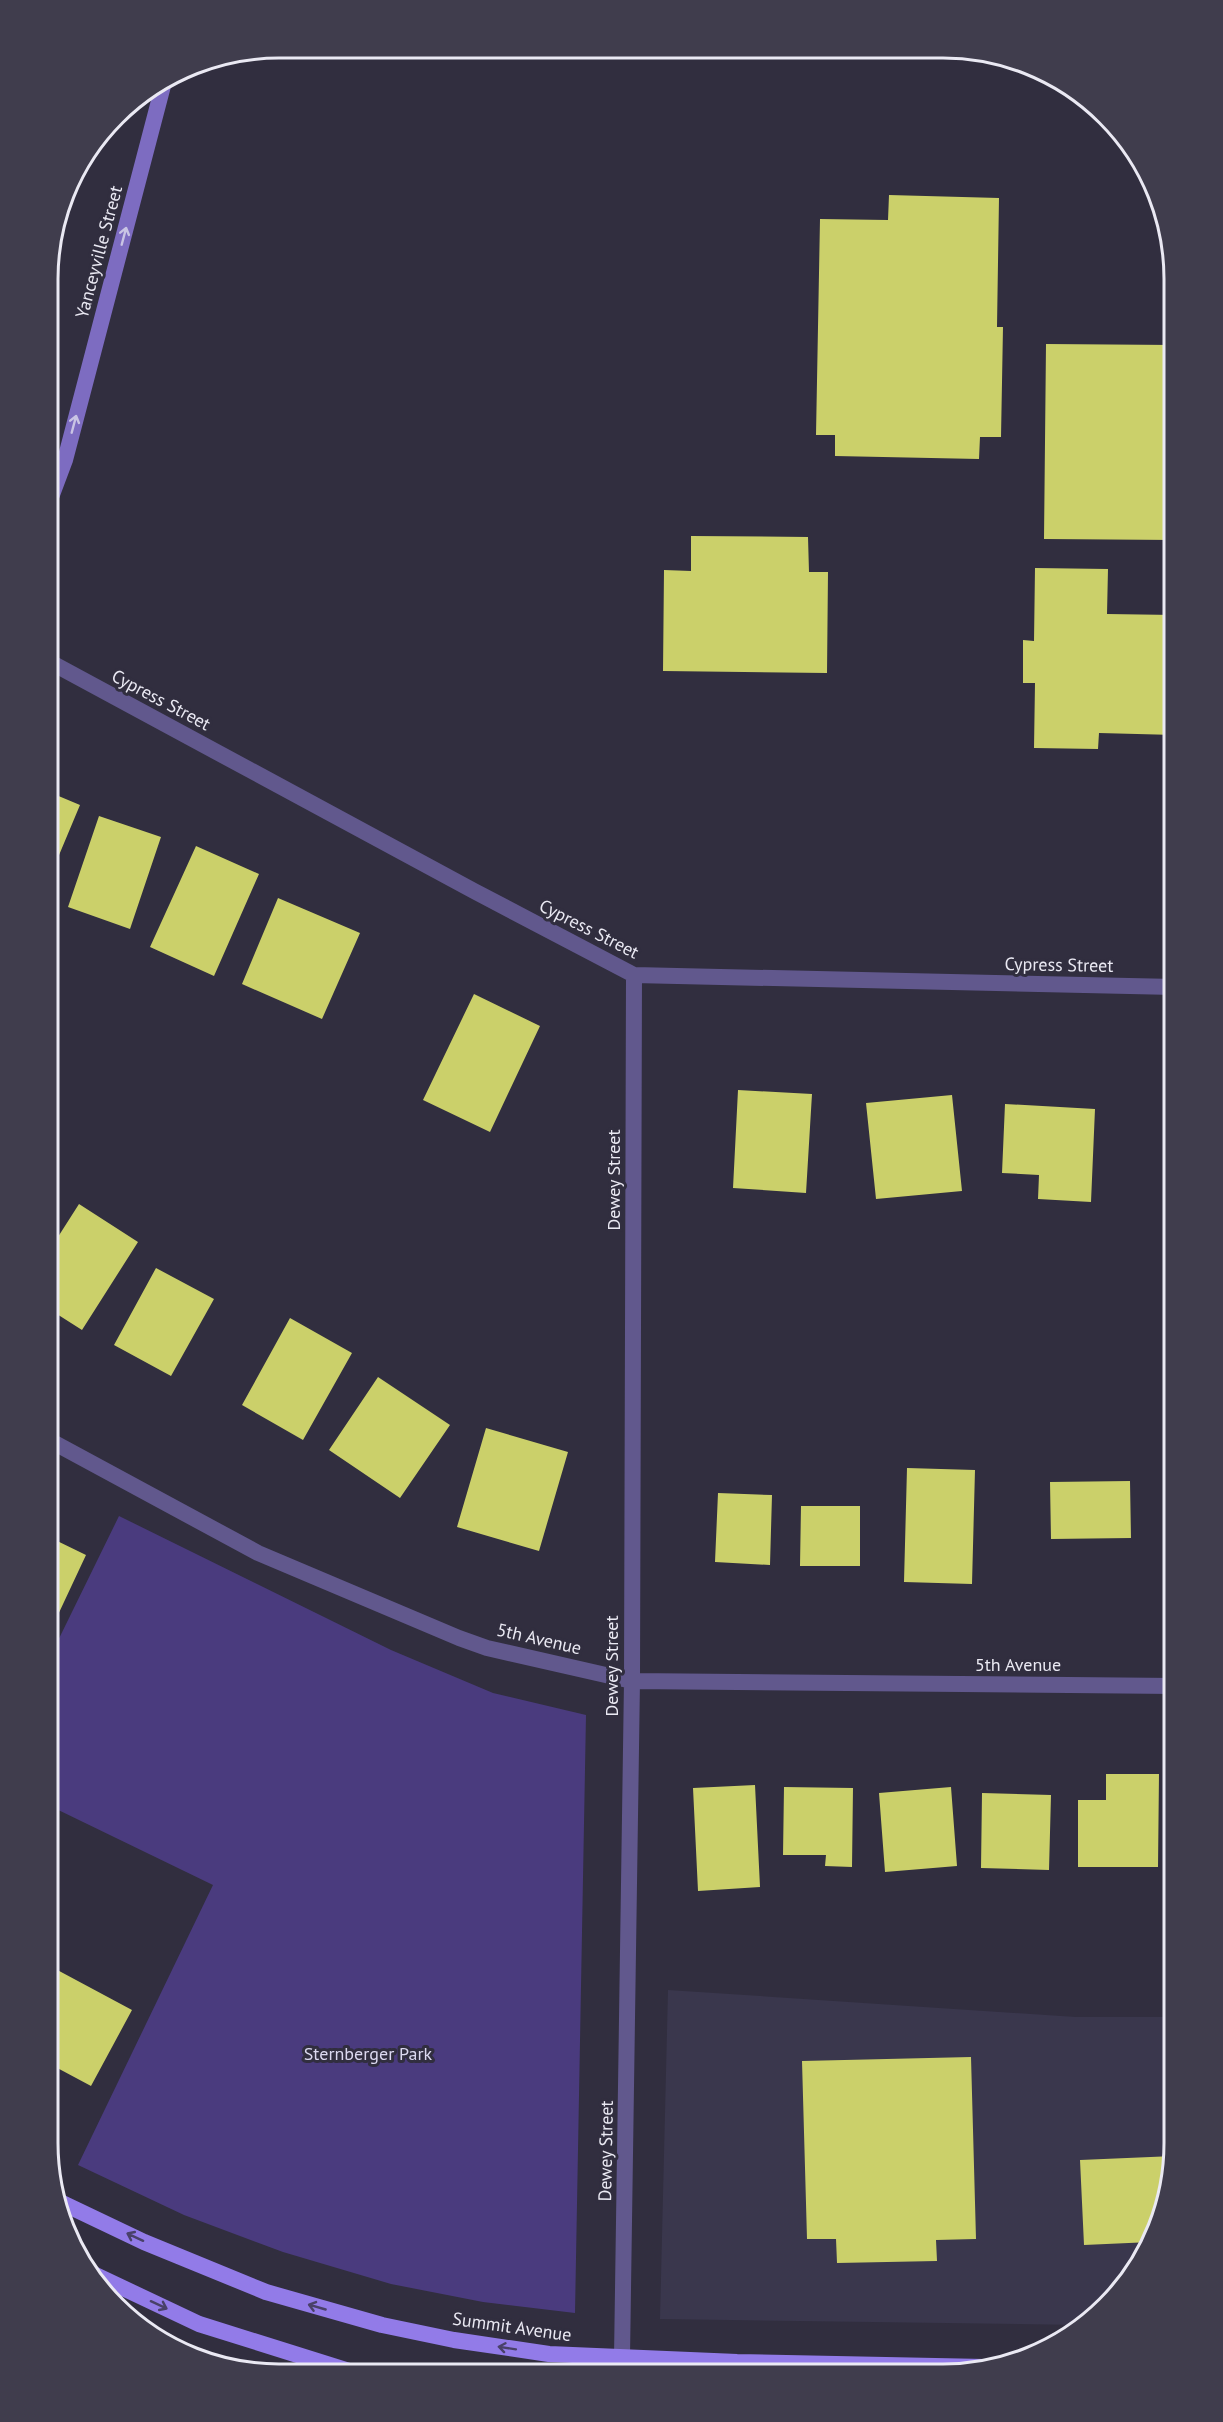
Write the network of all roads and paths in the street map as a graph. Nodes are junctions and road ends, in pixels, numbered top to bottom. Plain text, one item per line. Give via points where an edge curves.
1 (162, 93) edge
2 (58, 479) edge
3 (58, 666) edge
4 (634, 975) junction
5 (1164, 987) edge
6 (58, 1445) edge
7 (632, 1681) junction
8 (1164, 1686) edge
9 (68, 2206) edge
10 (107, 2280) edge
11 (622, 2357) junction
12 (326, 2364) edge
13 (836, 2364) edge

2 -> 1 main road, Yanceyville Street
3 - 4 street, Cypress Street
4 - 5 street, Cypress Street
4 - 7 street, Dewey Street
6 - 7 street, 5th Avenue via 258,1553 459,1638
7 - 8 street, 5th Avenue
7 - 11 street, Dewey Street
11 -> 9 main road, Summit Avenue via 549,2354 382,2325 266,2292
10 -> 12 main road via 199,2324
11 - 13 main road, Summit Avenue

